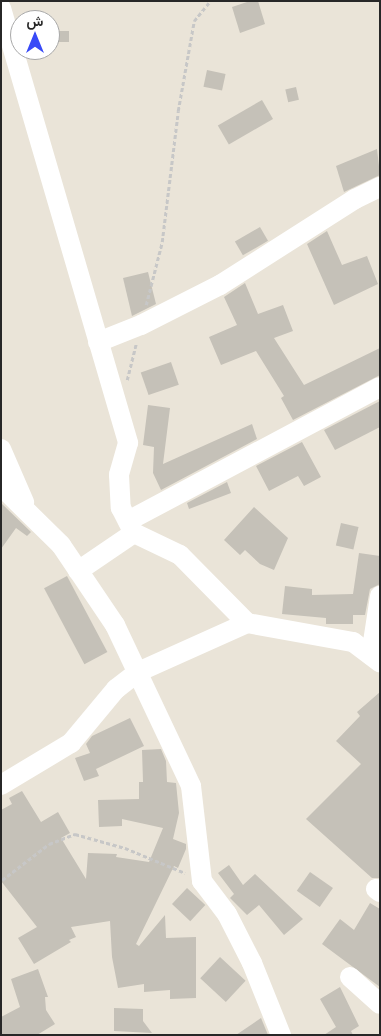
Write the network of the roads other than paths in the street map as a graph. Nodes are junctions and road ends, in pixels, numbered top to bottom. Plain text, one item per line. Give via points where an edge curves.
1 (1, 8) edge
2 (380, 187) edge
3 (98, 342) junction
4 (380, 387) edge
5 (1, 449) edge
6 (1, 486) edge
7 (28, 510) junction
8 (131, 527) junction
9 (78, 570) junction
10 (380, 596) edge
11 (247, 623) junction
12 (375, 659) edge
13 (138, 672) junction
14 (1, 785) edge
15 (350, 977) dead end
16 (380, 1004) edge
17 (281, 1035) edge

1 - 3 street
2 - 3 street via 346,204 220,285 141,325
3 - 8 street via 128,443 119,475 121,508
4 - 8 street
5 - 7 street
6 - 7 street
7 - 9 street via 61,545
8 - 9 street
8 - 11 street via 180,555
9 - 13 street via 115,625
10 - 12 street
11 - 12 street via 353,642
11 - 13 street
13 - 14 street via 116,689 70,743
13 - 17 street via 191,786 202,881 227,914 252,963
15 - 16 street

